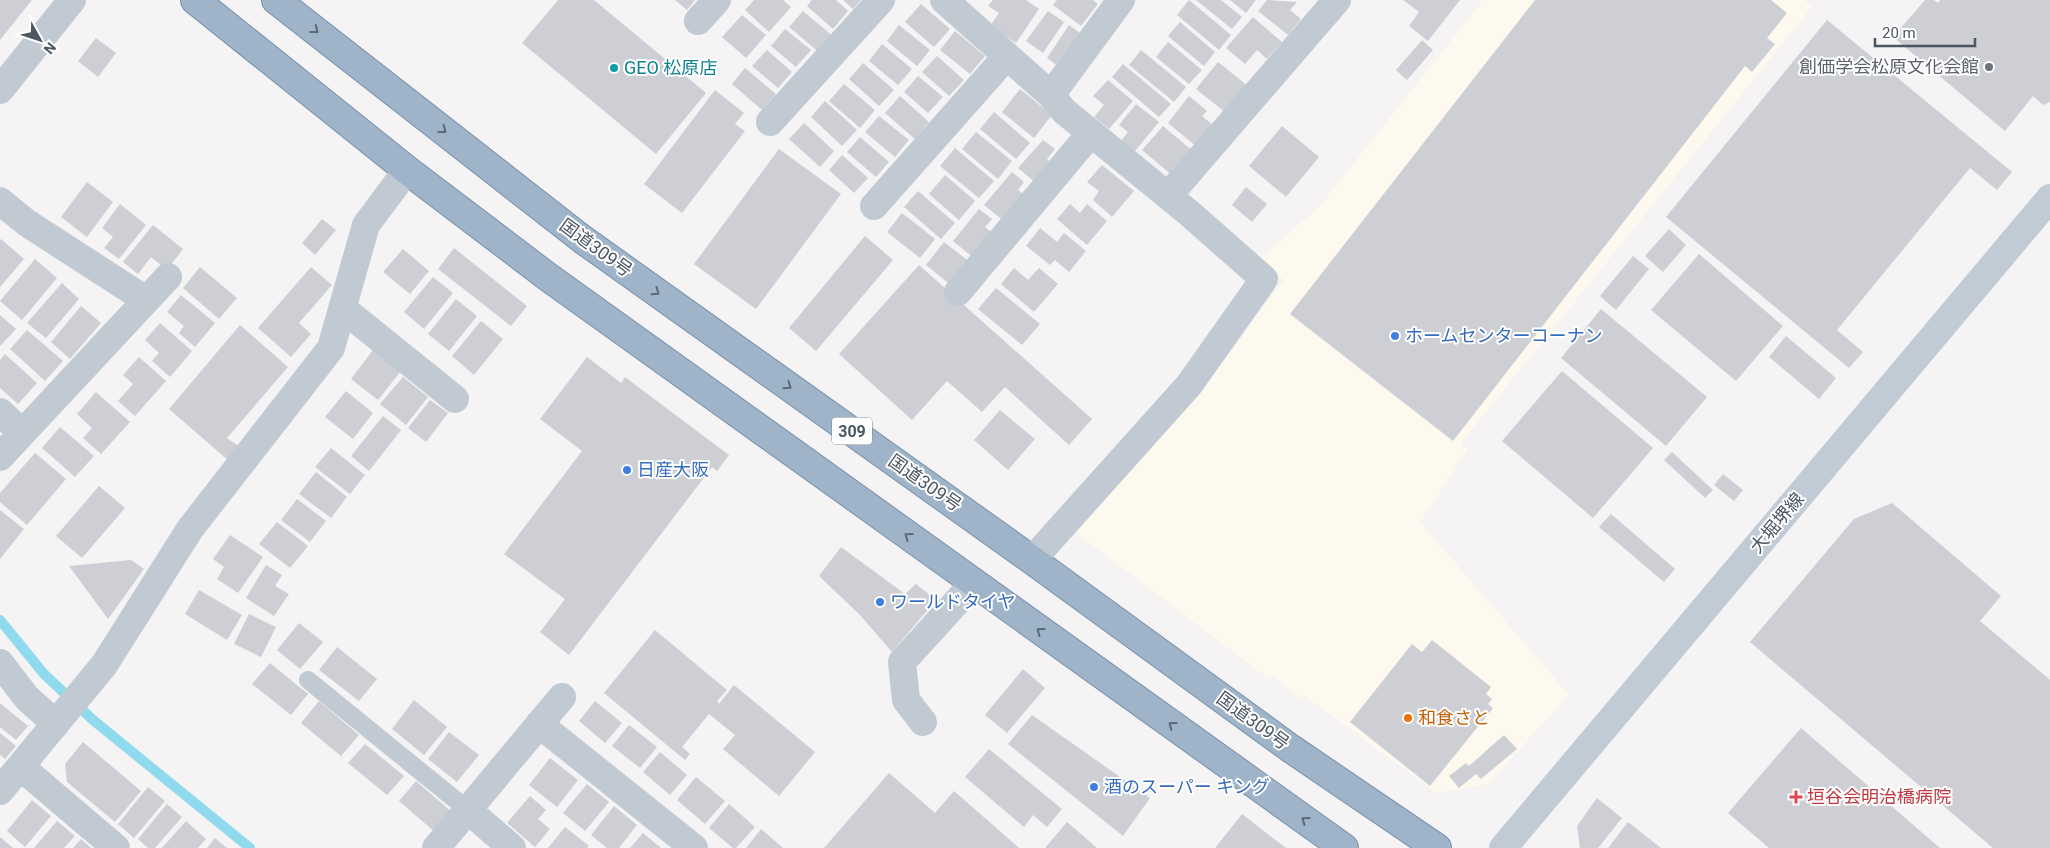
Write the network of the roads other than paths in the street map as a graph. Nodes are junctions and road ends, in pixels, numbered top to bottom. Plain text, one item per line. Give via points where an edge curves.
1 (72, 0) edge
2 (195, 0) edge
3 (276, 0) edge
4 (717, 0) edge
5 (881, 0) edge
6 (1122, 0) edge
7 (1332, 2) edge
8 (959, 5) edge
9 (698, 21) dead end
10 (1006, 57) junction
11 (0, 90) edge
12 (1051, 95) junction
13 (770, 122) dead end
14 (1090, 134) junction
15 (407, 170) junction
16 (1168, 196) junction
17 (2050, 198) edge
18 (0, 201) edge
19 (874, 206) dead end
20 (168, 277) dead end
21 (958, 292) dead end
22 (146, 300) junction
23 (342, 308) junction
24 (455, 399) dead end
25 (0, 412) edge
26 (22, 433) junction
27 (0, 457) edge
28 (1032, 560) junction
29 (974, 583) junction
30 (0, 663) edge
31 (308, 680) dead end
32 (562, 697) dead end
33 (58, 722) junction
34 (924, 722) dead end
35 (539, 724) junction
36 (20, 766) junction
37 (0, 791) edge
38 (468, 810) junction
39 (116, 848) edge
40 (436, 848) edge
41 (512, 848) edge
42 (694, 848) edge
43 (1344, 848) edge
44 (1437, 848) edge
45 (1503, 848) edge

1 - 11 street
2 - 15 highway
3 -> 28 highway, 国道309号 / 309 via 582,239
4 - 9 street
5 - 13 street
6 - 12 street
7 - 16 street
8 - 10 street
10 - 12 street
10 - 19 street
12 - 14 street
14 - 16 street
14 - 21 street
15 - 23 street via 366,225
29 -> 15 highway via 548,277
16 - 28 street via 1264,279 1189,385
17 - 45 main road, 大堀堺線
18 - 22 street via 27,223
20 - 22 street
22 - 26 street
23 - 24 street
23 - 33 street via 331,348 190,529 104,665
25 - 26 street
26 - 27 street
28 - 44 highway, 国道309号 / 309 via 1290,748
29 - 34 street via 902,662 906,700
43 -> 29 highway
30 - 33 street via 27,698
31 - 38 lane
32 - 35 street
33 - 36 street
35 - 38 street
35 - 42 street
36 - 37 street
36 - 39 street
38 - 40 street
38 - 41 street

